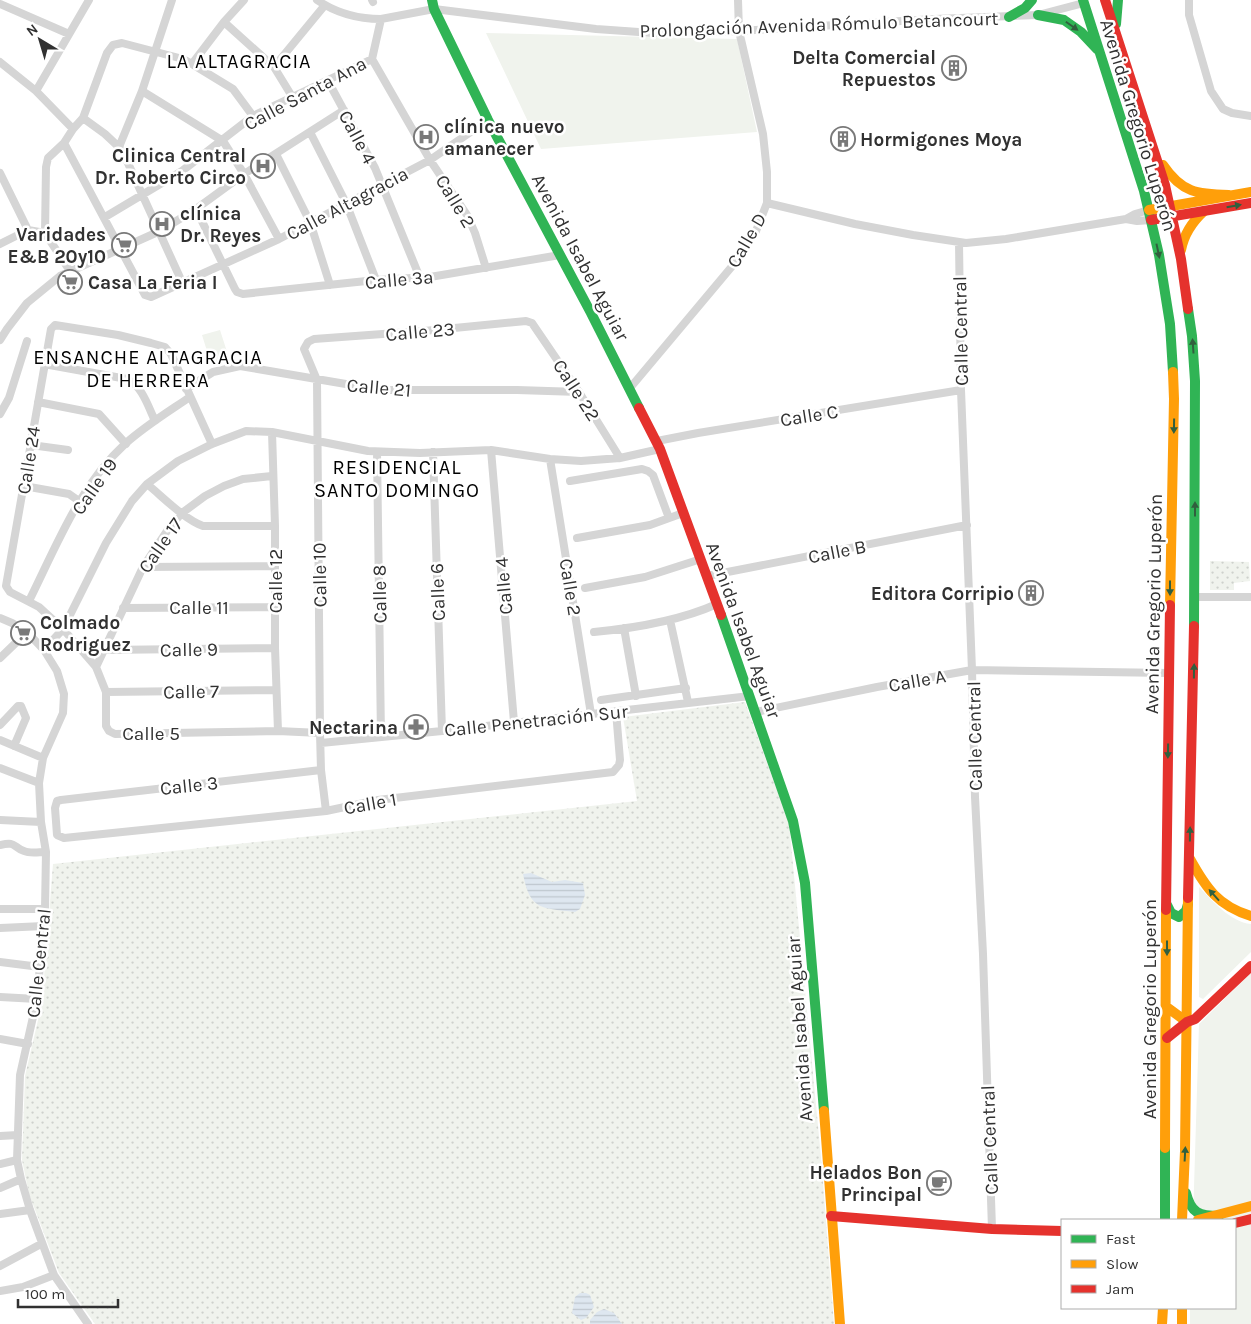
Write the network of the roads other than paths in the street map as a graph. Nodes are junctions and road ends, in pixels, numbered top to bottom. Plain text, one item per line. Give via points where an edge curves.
1 (89, 0) edge
2 (172, 0) edge
3 (244, 0) edge
4 (317, 0) edge
5 (738, 0) edge
6 (1032, 0) edge
7 (1105, 0) edge
8 (1118, 0) edge
9 (1189, 0) edge
10 (1085, 1) edge
11 (0, 4) edge
12 (433, 4) edge
13 (325, 5) junction
14 (1038, 15) junction
15 (1110, 16) junction
16 (1010, 17) junction
17 (381, 19) junction
18 (224, 22) junction
19 (739, 31) junction
20 (1116, 33) junction
21 (69, 34) junction
22 (154, 51) junction
23 (1098, 51) junction
24 (372, 59) junction
25 (0, 62) edge
26 (192, 64) junction
27 (274, 68) junction
28 (328, 80) junction
29 (36, 91) junction
30 (142, 91) junction
31 (293, 98) junction
32 (344, 110) junction
33 (253, 116) junction
34 (1251, 116) edge
35 (83, 118) junction
36 (488, 120) junction
37 (73, 129) junction
38 (310, 132) junction
39 (223, 141) junction
40 (64, 143) junction
41 (119, 147) junction
42 (276, 154) junction
43 (1157, 155) junction
44 (430, 160) junction
45 (0, 173) edge
46 (244, 174) junction
47 (382, 184) junction
48 (1251, 192) edge
49 (1229, 195) junction
50 (142, 196) junction
51 (1251, 202) edge
52 (346, 203) junction
53 (767, 203) junction
54 (1170, 206) junction
55 (196, 208) junction
56 (1204, 211) junction
57 (1150, 215) junction
58 (105, 217) junction
59 (1172, 217) junction
60 (310, 222) junction
61 (28, 230) junction
62 (160, 230) junction
63 (45, 233) junction
64 (279, 239) junction
65 (959, 242) junction
66 (0, 244) edge
67 (121, 248) junction
68 (560, 255) junction
69 (1181, 259) junction
70 (223, 263) junction
71 (486, 268) junction
72 (70, 271) junction
73 (420, 278) junction
74 (376, 280) junction
75 (182, 282) junction
76 (330, 285) junction
77 (532, 323) joint
78 (0, 340) edge
79 (27, 341) dead end
80 (308, 342) joint
81 (1171, 345) junction
82 (44, 364) junction
83 (317, 380) junction
84 (1195, 381) junction
85 (630, 388) junction
86 (186, 389) junction
87 (961, 390) junction
88 (579, 392) junction
89 (190, 397) junction
90 (1174, 399) junction
91 (38, 402) junction
92 (0, 414) edge
93 (155, 421) junction
94 (1195, 424) junction
95 (272, 432) junction
96 (317, 441) junction
97 (126, 444) junction
98 (212, 444) junction
99 (31, 445) junction
100 (658, 445) junction
101 (68, 450) dead end
102 (491, 450) junction
103 (377, 452) junction
104 (433, 452) junction
105 (620, 458) junction
106 (550, 459) junction
107 (272, 476) junction
108 (570, 481) dead end
109 (147, 484) junction
110 (24, 486) junction
111 (79, 501) junction
112 (683, 512) junction
113 (182, 513) junction
114 (669, 518) junction
115 (967, 525) junction
116 (275, 526) junction
117 (577, 538) dead end
118 (700, 559) junction
119 (274, 566) junction
120 (143, 567) junction
121 (707, 576) junction
122 (584, 588) dead end
123 (8, 590) joint
124 (1195, 597) junction
125 (1251, 597) edge
126 (29, 601) junction
127 (717, 604) junction
128 (276, 607) junction
129 (123, 608) junction
130 (0, 618) edge
131 (670, 620) junction
132 (624, 628) junction
133 (63, 629) junction
134 (27, 632) junction
135 (594, 632) dead end
136 (275, 648) junction
137 (44, 650) junction
138 (104, 650) junction
139 (0, 658) edge
140 (96, 667) junction
141 (972, 670) junction
142 (1170, 673) junction
143 (686, 688) junction
144 (276, 690) junction
145 (106, 692) junction
146 (636, 696) junction
147 (750, 696) junction
148 (601, 700) dead end
149 (688, 702) junction
150 (616, 711) junction
151 (756, 712) junction
152 (591, 714) junction
153 (514, 722) junction
154 (0, 725) edge
155 (278, 731) junction
156 (442, 731) junction
157 (320, 733) junction
158 (381, 737) junction
159 (0, 740) edge
160 (321, 743) junction
161 (14, 746) junction
162 (43, 758) junction
163 (0, 768) edge
164 (322, 770) junction
165 (40, 783) junction
166 (326, 811) junction
167 (0, 820) edge
168 (41, 822) junction
169 (64, 838) joint
170 (0, 845) edge
171 (46, 852) junction
172 (1190, 859) junction
173 (1188, 903) junction
174 (1167, 906) junction
175 (0, 908) edge
176 (45, 909) junction
177 (1251, 916) edge
178 (44, 926) junction
179 (0, 928) edge
180 (0, 962) edge
181 (1251, 966) edge
182 (40, 967) junction
183 (0, 997) edge
184 (37, 1000) junction
185 (1168, 1008) junction
186 (1188, 1022) junction
187 (1167, 1038) junction
188 (0, 1039) edge
189 (28, 1044) junction
190 (18, 1135) junction
191 (0, 1136) edge
192 (17, 1160) junction
193 (0, 1164) edge
194 (1183, 1177) junction
195 (21, 1179) junction
196 (0, 1188) edge
197 (1251, 1206) edge
198 (30, 1210) junction
199 (0, 1214) edge
200 (831, 1216) junction
201 (1219, 1216) junction
202 (1165, 1219) edge
203 (1182, 1219) edge
204 (1203, 1219) edge
205 (1251, 1219) edge
206 (1236, 1223) edge
207 (992, 1229) junction
208 (1061, 1231) edge
209 (41, 1244) junction
210 (0, 1266) edge
211 (54, 1275) junction
212 (0, 1291) edge
213 (1163, 1309) edge
214 (1182, 1309) edge
215 (88, 1324) edge
216 (840, 1324) edge
217 (1162, 1324) edge
218 (1182, 1324) edge

1 - 21 street
2 - 22 street
3 - 18 street
4 - 13 street, Prolongación Avenida Rómulo Betancourt
5 - 19 street, Calle D
6 - 16 main road
7 - 15 main road, Avenida Gregorio Luperón
8 - 20 main road
9 - 34 street via 1189,16 1211,91 1223,109
10 - 14 street, Prolongación Avenida Rómulo Betancourt
10 - 15 main road via 1097,2
10 - 23 main road, Avenida Gregorio Luperón
11 - 21 street
12 - 17 street, Prolongación Avenida Rómulo Betancourt
12 - 19 street, Prolongación Avenida Rómulo Betancourt via 596,30 653,33
12 - 36 main road, Avenida Isabel Aguiar
13 - 17 street, Prolongación Avenida Rómulo Betancourt via 342,13
13 - 27 street
14 - 16 street, Prolongación Avenida Rómulo Betancourt
14 -> 23 main road via 1064,20 1081,32
15 - 20 main road, Avenida Gregorio Luperón
16 - 19 street, Prolongación Avenida Rómulo Betancourt
17 - 24 street, Calle Santa Ana
18 - 26 street
18 - 27 street
19 - 53 street, Calle D via 763,134
20 - 43 main road, Avenida Gregorio Luperón
21 - 29 street
22 - 26 street
22 - 30 street
22 - 35 street via 122,43 113,45 107,53
23 - 57 main road, Avenida Gregorio Luperón
24 - 28 street, Calle Santa Ana
24 - 44 street, Calle 2
25 - 29 street
26 - 33 street via 233,89
27 - 31 street
28 - 31 street, Calle Santa Ana
28 - 32 street, Calle 4
29 - 37 street
30 - 39 street
30 - 41 street
31 - 33 street, Calle Santa Ana
32 - 38 street
32 - 47 street, Calle 4
33 - 39 street, Calle Santa Ana
35 - 37 street
35 - 41 street
36 - 44 street, Calle Altagracia
36 - 68 main road, Avenida Isabel Aguiar
37 - 40 street
38 - 42 street
38 - 52 street
39 - 46 street
39 - 50 street, Calle Santa Ana
40 - 58 street
40 - 63 street via 48,158 46,167
41 - 50 street
42 - 46 street
42 - 60 street
43 - 49 main road via 1180,187 1196,194
43 - 54 main road, Avenida Gregorio Luperón
44 - 47 street, Calle Altagracia
44 - 71 street, Calle 2 via 467,215
45 - 61 street
46 - 55 street
46 - 64 street
47 - 52 street, Calle Altagracia
47 - 73 street, Calle 4
48 - 49 main road
49 - 54 main road
50 - 58 street, Calle Santa Ana
50 - 62 street
56 -> 51 main road
52 - 60 street, Calle Altagracia
52 - 74 street
53 - 65 street via 855,224
53 - 85 street, Calle D via 756,231 739,258
54 - 57 main road
54 - 59 main road, Avenida Gregorio Luperón
55 - 62 street
55 - 70 street
56 - 59 main road
56 - 69 main road via 1185,235
57 - 59 main road
57 - 65 street via 1135,214 1126,219 1006,239
57 -> 81 main road, Avenida Gregorio Luperón via 1166,290
58 - 67 street
59 - 69 main road, Avenida Gregorio Luperón
60 - 64 street, Calle Altagracia
60 - 76 street
61 - 63 street
61 - 66 street
62 - 67 street
62 - 75 street
63 - 72 street
64 - 70 street, Calle Altagracia
65 - 87 street, Calle Central
67 - 72 street
67 - 75 street, Calle Altagracia via 145,295 151,297
68 - 71 street, Calle 3a
68 - 85 main road, Avenida Isabel Aguiar
84 -> 69 main road, Avenida Gregorio Luperón
70 - 75 street, Calle Altagracia
70 - 76 street, Calle 3a via 237,292 243,294
71 - 73 street, Calle 3a
72 - 78 street via 27,303
73 - 74 street, Calle 3a
74 - 76 street, Calle 3a
77 - 80 street, Calle 23
77 - 88 street, Calle 22
79 - 92 street via 9,398
80 - 83 street, Calle 10 via 304,349
81 - 84 main road via 1175,353 1177,383 1184,388
81 - 90 main road, Avenida Gregorio Luperón
82 - 86 street, Calle 24 via 51,329 57,324 159,344 171,354
82 - 91 street, Calle 24
82 - 93 street via 133,382
83 - 86 street, Calle 21 via 240,366 213,372
83 - 88 street, Calle 21 via 381,390
83 - 96 street, Calle 10
84 - 94 main road, Avenida Gregorio Luperón
85 - 100 main road, Avenida Isabel Aguiar
86 - 89 street
87 - 100 street, Calle C via 698,433
87 - 115 street, Calle Central
88 - 105 street, Calle 22
89 - 93 street, Calle 19
89 - 98 street
90 - 94 main road via 1183,392 1189,393
90 -> 142 main road, Avenida Gregorio Luperón
91 - 97 street via 99,414
91 - 99 street, Calle 24
93 - 97 street, Calle 19
124 -> 94 main road, Avenida Gregorio Luperón
95 - 96 street, Calle C
95 - 98 street, Calle C via 246,431
95 - 107 street, Calle 12
96 - 103 street, Calle C
96 - 157 street, Calle 10
97 - 111 street, Calle 19
98 - 109 street, Calle C via 178,460
99 - 101 street
99 - 110 street, Calle 24
100 - 105 street, Calle C
100 - 112 main road, Avenida Isabel Aguiar
102 - 104 street, Calle C
102 - 106 street, Calle C
102 - 153 street, Calle 4
103 - 104 street, Calle C
103 - 158 street, Calle 8
104 - 156 street, Calle 6
105 - 106 street, Calle C
106 - 152 street, Calle 2
107 - 113 street, Calle 17 via 244,478 224,486
107 - 116 street, Calle 12
108 - 114 street via 648,470 653,475
109 - 113 street
109 - 133 street, Calle C via 132,501 106,543
110 - 111 street via 69,494
110 - 123 street, Calle 24 via 6,580
111 - 126 street, Calle 19
112 - 114 street
112 - 118 main road, Avenida Isabel Aguiar
113 - 116 street via 203,526
113 - 120 street, Calle 17
114 - 117 street via 634,529
115 - 121 street, Calle B
115 - 141 street, Calle Central
116 - 119 street, Calle 12
118 - 121 main road, Avenida Isabel Aguiar
118 - 122 street via 645,577
119 - 120 street
119 - 128 street, Calle 12
120 - 129 street, Calle 17
121 - 127 main road, Avenida Isabel Aguiar
123 - 126 street, Calle 5
124 - 125 street
172 -> 124 main road, Avenida Gregorio Luperón
126 - 133 street, Calle 5
127 - 131 street
127 - 147 main road, Avenida Isabel Aguiar
128 - 129 street, Calle 11
128 - 136 street, Calle 12
129 - 138 street, Calle 17
130 - 134 street, Calle Central
131 - 132 street
131 - 143 street
132 - 135 street
132 - 146 street
133 - 137 street, Calle C
133 - 140 street, Calle 5
134 - 137 street, Calle Central
134 - 139 street
136 - 138 street, Calle 9
136 - 144 street, Calle 12
137 - 162 street, Calle Central via 57,671 64,703 60,724
138 - 140 street, Calle 17
140 - 145 street, Calle 5
141 - 142 street, Calle A
141 - 151 street, Calle A
141 - 207 street, Calle Central
142 -> 174 main road, Avenida Gregorio Luperón
143 - 146 street
143 - 149 street
144 - 145 street, Calle 7
144 - 155 street, Calle 12
145 - 155 street, Calle 5 via 106,726 115,734
146 - 148 street
147 - 149 street, Calle Penetración Sur
147 - 151 main road, Avenida Isabel Aguiar
149 - 150 street, Calle Penetración Sur
150 - 152 street, Calle Penetración Sur
150 - 166 street, Calle 1 via 620,760 613,772 378,800
151 - 200 main road, Avenida Isabel Aguiar via 793,821 805,883
152 - 153 street, Calle Penetración Sur
153 - 156 street, Calle Penetración Sur
154 - 161 street via 21,706 26,718
155 - 157 street, Calle 5
156 - 158 street, Calle Penetración Sur
157 - 160 street, Calle 10
158 - 160 street, Calle Penetración Sur
159 - 161 street
160 - 164 street, Calle 10
161 - 162 street
162 - 165 street, Calle Central
163 - 165 street
164 - 166 street, Calle 10
164 - 169 street, Calle 3 via 57,801 57,835
165 - 168 street, Calle Central
166 - 169 street, Calle 1
167 - 168 street
168 - 171 street, Calle Central
170 - 171 street via 10,843 25,852
171 - 176 street, Calle Central
172 - 173 main road, Avenida Gregorio Luperón
177 -> 172 main road via 1237,913 1217,900
173 - 174 main road via 1186,911 1179,917 1172,916
173 - 186 main road, Avenida Gregorio Luperón
174 -> 185 main road, Avenida Gregorio Luperón
175 - 176 street
176 - 178 street, Calle Central
178 - 179 street
178 - 182 street, Calle Central
180 - 182 street
181 - 186 main road
182 - 184 street, Calle Central
183 - 184 street
184 - 189 street, Calle Central
185 - 186 main road
185 - 187 main road, Avenida Gregorio Luperón
186 - 187 main road
194 -> 186 main road, Avenida Gregorio Luperón
187 - 202 main road, Avenida Gregorio Luperón
188 - 189 street
189 - 190 street, Calle Central via 20,1075
190 - 191 street
190 - 192 street, Calle Central
192 - 193 street
192 - 195 street, Calle Central
194 - 201 main road via 1193,1210 1197,1214
194 - 203 main road, Avenida Gregorio Luperón
195 - 196 street
195 - 198 street, Calle Central
197 - 201 main road
198 - 199 street
198 - 209 street, Calle Central
200 - 207 main road
200 - 216 main road, Avenida Isabel Aguiar
201 - 204 main road
205 - 206 main road
207 - 208 main road
209 - 210 street
209 - 211 street, Calle Central
211 - 212 street
211 - 215 street, Calle Central
213 - 217 main road
214 - 218 main road

